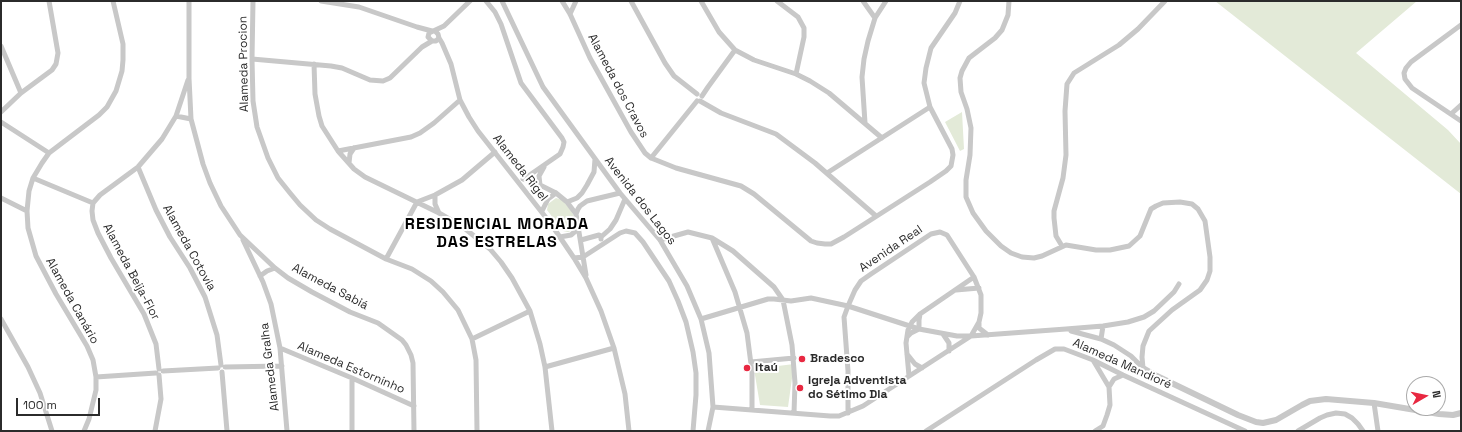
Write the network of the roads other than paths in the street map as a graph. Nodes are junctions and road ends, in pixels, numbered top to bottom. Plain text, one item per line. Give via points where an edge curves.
1 (49, 1) edge
2 (113, 1) edge
3 (189, 1) edge
4 (253, 1) edge
5 (321, 1) edge
6 (470, 1) edge
7 (486, 1) edge
8 (502, 1) edge
9 (562, 1) edge
10 (576, 1) edge
11 (631, 1) edge
12 (701, 1) edge
13 (777, 1) edge
14 (863, 1) edge
15 (886, 1) edge
16 (960, 1) edge
17 (1009, 1) edge
18 (1165, 1) edge
19 (570, 14) junction
20 (875, 18) junction
21 (1461, 25) edge
22 (444, 26) junction
23 (417, 27) junction
24 (434, 31) junction
25 (439, 37) junction
26 (430, 39) junction
27 (1, 46) edge
28 (445, 50) junction
29 (735, 50) junction
30 (252, 59) junction
31 (314, 64) junction
32 (796, 74) junction
33 (189, 78) junction
34 (21, 93) junction
35 (698, 97) junction
36 (460, 100) junction
37 (1461, 105) edge
38 (930, 107) junction
39 (1, 112) edge
40 (1451, 114) junction
41 (176, 116) junction
42 (191, 119) junction
43 (1461, 121) edge
44 (1, 122) edge
45 (865, 123) junction
46 (882, 138) junction
47 (354, 148) junction
48 (338, 151) junction
49 (494, 152) junction
50 (49, 153) junction
51 (651, 158) junction
52 (595, 159) junction
53 (349, 163) junction
54 (546, 165) junction
55 (138, 167) junction
56 (827, 173) junction
57 (515, 177) junction
58 (33, 178) junction
59 (526, 180) junction
60 (540, 184) junction
61 (524, 189) junction
62 (556, 193) junction
63 (620, 193) junction
64 (435, 195) junction
65 (1, 198) edge
66 (625, 199) junction
67 (417, 202) junction
68 (567, 202) junction
69 (93, 204) junction
70 (542, 211) junction
71 (27, 212) junction
72 (439, 212) junction
73 (576, 214) junction
74 (876, 216) junction
75 (579, 228) junction
76 (240, 235) junction
77 (560, 237) junction
78 (601, 237) junction
79 (712, 238) junction
80 (581, 240) junction
81 (660, 240) junction
82 (601, 246) junction
83 (1062, 246) junction
84 (583, 257) junction
85 (386, 258) junction
86 (574, 258) junction
87 (275, 268) junction
88 (260, 276) junction
89 (974, 277) junction
90 (586, 278) junction
91 (1179, 284) dead end
92 (979, 288) junction
93 (954, 290) junction
94 (783, 300) junction
95 (848, 306) junction
96 (741, 308) junction
97 (530, 311) junction
98 (920, 314) junction
99 (701, 319) junction
100 (1, 320) edge
101 (978, 322) junction
102 (910, 326) junction
103 (1103, 326) junction
104 (919, 329) junction
105 (1066, 330) junction
106 (942, 334) junction
107 (988, 335) junction
108 (971, 336) junction
109 (907, 337) junction
110 (472, 339) junction
111 (1101, 339) junction
112 (280, 348) junction
113 (614, 348) junction
114 (949, 351) junction
115 (907, 354) junction
116 (794, 358) junction
117 (1093, 360) junction
118 (751, 362) junction
119 (282, 366) junction
120 (545, 367) junction
121 (221, 368) junction
122 (922, 368) junction
123 (1143, 368) junction
124 (159, 372) junction
125 (1123, 375) junction
126 (909, 376) junction
127 (96, 377) junction
128 (352, 378) junction
129 (1109, 387) junction
130 (1374, 403) junction
131 (414, 406) junction
132 (712, 407) junction
133 (752, 410) junction
134 (794, 413) junction
135 (848, 413) junction
136 (1461, 413) edge
137 (934, 426) junction
138 (1098, 430) edge
139 (52, 431) edge
140 (84, 431) edge
141 (155, 431) edge
142 (227, 431) edge
143 (287, 431) edge
144 (352, 431) edge
145 (414, 431) edge
146 (477, 431) edge
147 (552, 431) edge
148 (629, 431) edge
149 (693, 431) edge
150 (708, 431) edge
151 (926, 431) edge
152 (930, 431) edge
153 (1245, 431) edge
154 (1298, 431) edge
155 (1363, 431) edge
156 (1378, 431) edge

1 - 34 street via 58,59 52,70
2 - 50 street, Alameda Canário via 123,44 122,71 116,91 99,115
3 - 33 street, Alameda Sabiá
4 - 30 street, Alameda Procion
5 - 23 street via 359,7
6 - 22 street
7 - 54 street via 503,29 521,84 564,142 560,154
8 - 52 street, Avenida dos Lagos via 544,88
9 - 19 street, Alameda dos Cravos
10 - 19 street
11 - 35 street via 674,76
12 - 29 street via 719,32
13 - 32 street via 798,17 804,28
14 - 20 street
15 - 20 street
16 - 38 street via 931,48 927,60 924,83
17 - 83 street via 1008,15 1002,30 969,58 960,78 961,92 971,128 966,197 973,213 986,231 1011,253 1034,258
18 - 83 street via 1138,29 1109,52 1074,73 1066,84 1066,155 1054,211 1056,236
19 - 51 street, Alameda dos Cravos via 590,58 630,132
20 - 45 street via 862,77
21 - 40 street via 1411,62 1404,73 1412,88
22 - 24 street
22 - 25 street
23 - 24 street
23 - 26 street
24 - 25 street, Alameda Rigel
24 - 26 street
25 - 26 street
25 - 28 street, Alameda Rigel
26 - 28 street
26 - 31 street via 400,70 383,80 370,80 342,68
27 - 34 street
28 - 36 street, Alameda Rigel
29 - 32 street via 754,60
29 - 35 street
30 - 31 street
30 - 85 street, Alameda Procion via 253,102 257,127 278,178 316,220 330,230
31 - 48 street via 319,116 322,126
32 - 45 street via 829,94
33 - 41 street
33 - 42 street, Alameda Sabiá
34 - 39 street
35 - 51 street
35 - 56 street via 721,113 776,134
36 - 47 street via 420,133
36 - 49 street, Alameda Rigel
37 - 40 street
38 - 46 street
38 - 74 street, Alameda dos Cravos via 953,155 951,166
40 - 43 street
41 - 42 street
41 - 55 street via 156,148
42 - 76 street, Alameda Sabiá via 210,183
44 - 50 street
45 - 46 street
46 - 56 street
47 - 48 street
47 - 53 street
48 - 53 street
49 - 57 street, Alameda Rigel
49 - 64 street via 462,180
50 - 58 street, Alameda Canário
51 - 74 street, Alameda dos Cravos via 747,190 804,236 817,243 831,244
52 - 63 street, Avenida dos Lagos
52 - 68 street via 594,172 585,189 577,198
53 - 67 street via 365,177
54 - 59 street
54 - 60 street via 540,173
55 - 69 street via 100,195
55 - 121 street, Alameda Cotovia via 156,210 205,297 217,335
56 - 74 street
57 - 59 street
57 - 61 street, Alameda Rigel
58 - 69 street
58 - 71 street, Alameda Canário
59 - 60 street
59 - 61 street
60 - 62 street
61 - 70 street, Alameda Rigel
62 - 68 street
62 - 70 street via 548,199
63 - 66 street, Avenida dos Lagos
63 - 73 street via 587,201 580,206
64 - 67 street
64 - 72 street via 435,204
65 - 71 street
66 - 78 street via 616,220
66 - 81 street, Avenida dos Lagos
67 - 72 street
67 - 85 street
68 - 73 street
69 - 124 street, Alameda Beija-Flor via 93,220 98,232 147,321 156,344
70 - 77 street, Alameda Rigel
71 - 127 street, Alameda Canário via 28,228 36,256 87,346
72 - 97 street via 477,237 501,262
73 - 75 street
75 - 77 street via 572,235
75 - 80 street
76 - 87 street, Alameda Sabiá
76 - 88 street, Alameda Gralha
77 - 86 street, Alameda Rigel
78 - 80 street
78 - 82 street
79 - 81 street via 688,232
79 - 94 street via 733,251 767,280
79 - 96 street
80 - 84 street
81 - 99 street, Avenida dos Lagos via 680,272
82 - 84 street
82 - 149 street via 620,233 635,233 669,281 686,322 693,352 696,395
83 - 123 street via 1096,250 1124,248 1140,236 1150,212 1156,206 1171,202 1189,203 1198,209 1205,221 1210,257 1207,280 1200,290 1149,331 1143,346
84 - 86 street
84 - 90 street
85 - 110 street, Alameda Procion via 412,269 444,292 458,310
86 - 90 street, Alameda Rigel
87 - 88 street
87 - 131 street, Alameda Sabiá via 312,292 378,323 402,340 411,354 413,363
88 - 112 street, Alameda Gralha via 271,304
89 - 92 street, Avenida Real
89 - 93 street
89 - 95 street, Avenida Real via 947,235 936,232 861,281
90 - 113 street, Alameda Rigel
91 - 103 street via 1163,303 1144,317
92 - 93 street
92 - 101 street, Avenida Real via 982,302
93 - 98 street
94 - 95 street via 810,298
94 - 96 street via 768,299
94 - 116 street
95 - 102 street
95 - 135 street, Avenida Real via 844,317
96 - 99 street
96 - 118 street
97 - 110 street
97 - 120 street
98 - 102 street
98 - 104 street
99 - 132 street, Avenida dos Lagos via 709,353
100 - 139 street via 40,393
101 - 107 street via 979,328
101 - 108 street, Avenida Real
102 - 104 street
102 - 109 street
103 - 105 street
103 - 111 street
104 - 106 street
104 - 109 street
105 - 107 street
105 - 111 street
106 - 108 street
106 - 114 street via 949,343
107 - 108 street
108 - 114 street
109 - 115 street
110 - 146 street, Alameda Procion via 476,360
111 - 123 street via 1119,348
112 - 119 street, Alameda Gralha
112 - 128 street, Alameda Estorninho
113 - 120 street
113 - 148 street, Alameda Rigel via 625,394
114 - 122 street
115 - 122 street
115 - 126 street
116 - 118 street
116 - 134 street
117 - 125 street, Alameda Mandioré
117 - 129 street
117 - 137 street, Alameda Mandioré via 1064,349 1055,349
118 - 133 street
119 - 121 street
119 - 143 street, Alameda Gralha
120 - 147 street
121 - 124 street
121 - 142 street, Alameda Cotovia
122 - 126 street
123 - 130 street via 1256,422 1276,420 1310,401
124 - 127 street
124 - 141 street, Alameda Beija-Flor via 161,399
125 - 129 street via 1114,379
125 - 153 street, Alameda Mandioré
126 - 135 street
127 - 140 street, Alameda Canário via 94,404
128 - 131 street, Alameda Estorninho
128 - 144 street
129 - 138 street via 1110,405 1103,426
130 - 136 street via 1439,414
130 - 156 street
131 - 145 street, Alameda Sabiá
132 - 133 street
132 - 150 street, Avenida dos Lagos
133 - 134 street
134 - 135 street via 830,416
137 - 151 street, Alameda Mandioré
137 - 152 street, Alameda Mandioré
154 - 155 street via 1327,415 1336,413 1352,418

